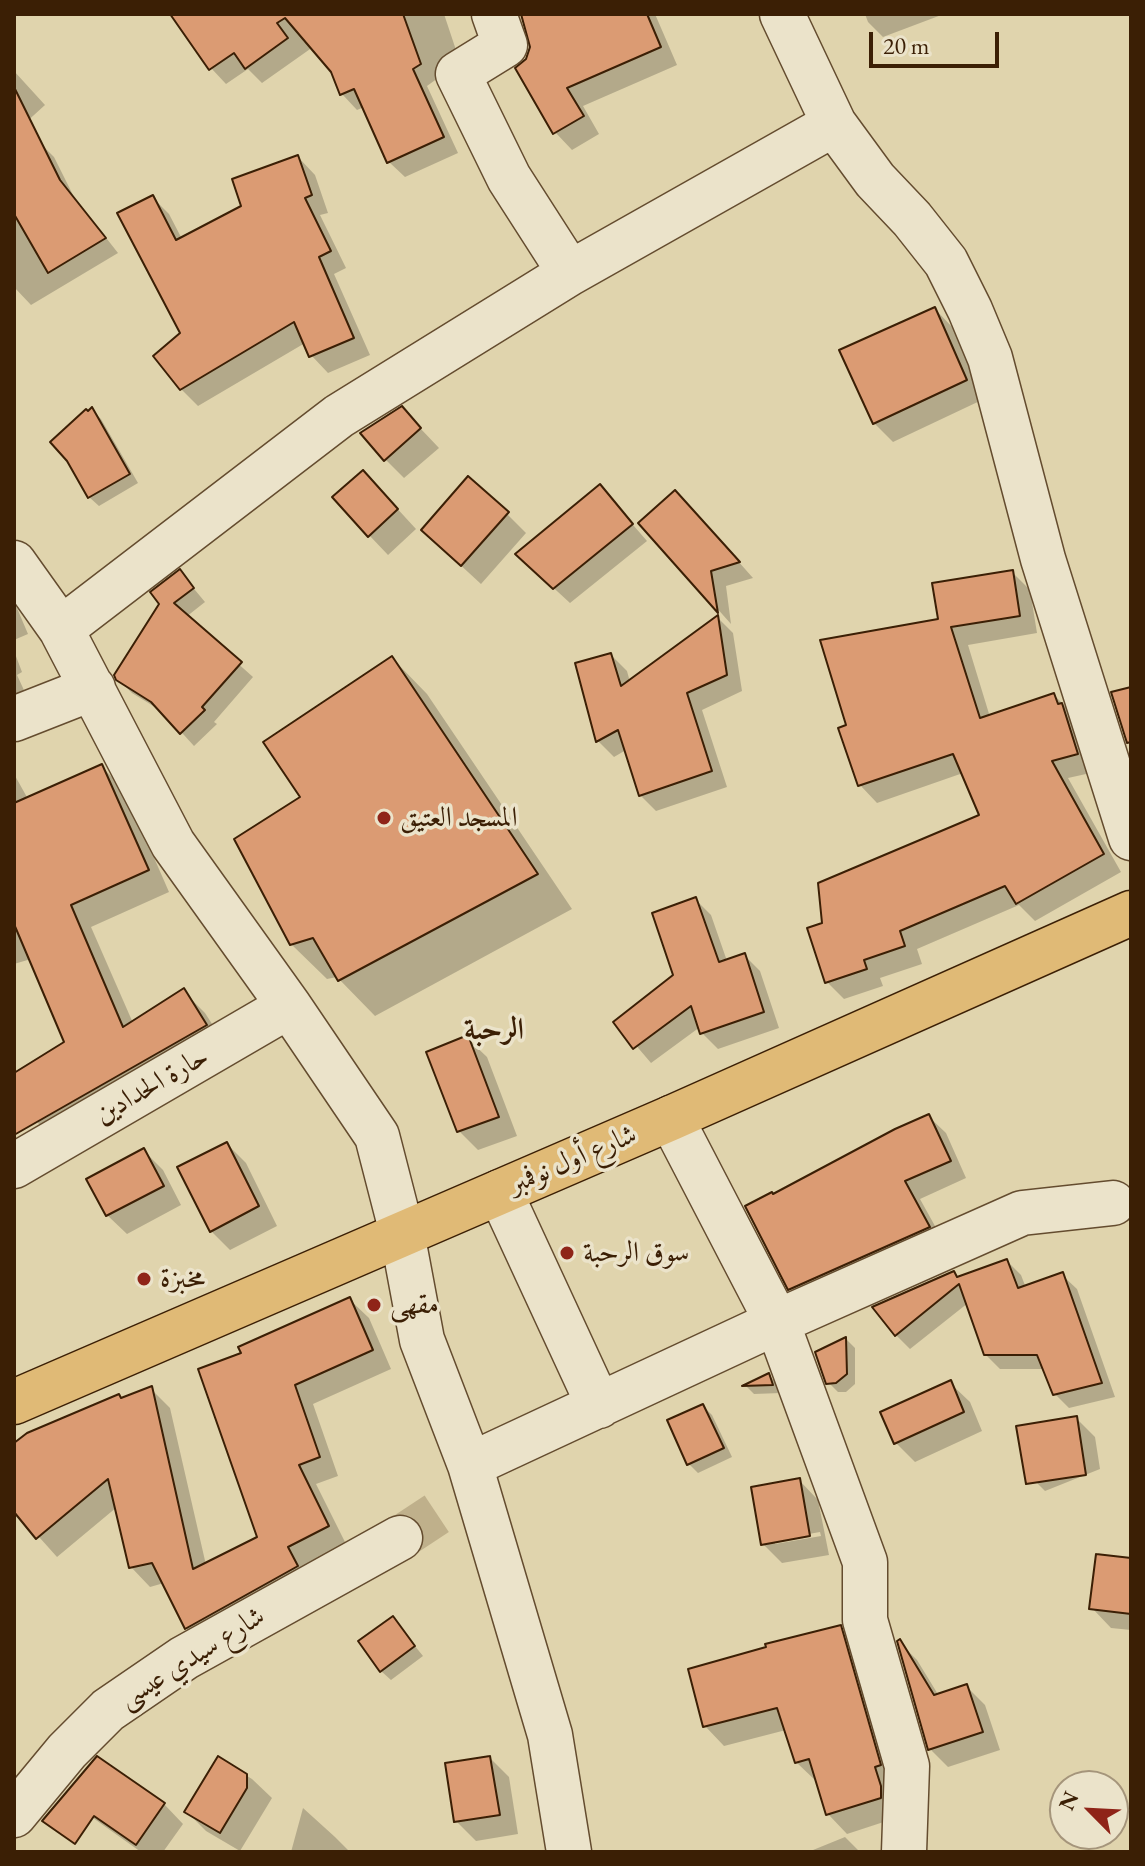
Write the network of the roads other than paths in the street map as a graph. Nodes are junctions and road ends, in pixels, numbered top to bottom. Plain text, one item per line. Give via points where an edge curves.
1 (494, 14) edge
2 (782, 14) edge
3 (834, 124) junction
4 (570, 273) junction
5 (14, 563) edge
6 (61, 629) junction
7 (93, 688) junction
8 (14, 719) edge
9 (1131, 838) edge
10 (1131, 913) edge
11 (289, 1006) junction
12 (671, 1118) junction
13 (14, 1166) edge
14 (500, 1192) junction
15 (1113, 1203) dead end
16 (402, 1233) junction
17 (777, 1322) junction
18 (14, 1402) edge
19 (599, 1406) junction
20 (466, 1486) junction
21 (400, 1538) tunnel mouth
22 (14, 1815) edge
23 (569, 1852) edge
24 (904, 1852) edge

1 - 4 street via 505,45 458,74 509,178
2 - 3 street
3 - 4 street
3 - 9 street via 946,262 990,358 1043,559
4 - 6 street via 339,416
5 - 6 street
6 - 7 street
7 - 8 street
7 - 11 street via 173,844
10 - 12 main road, شارع أول نوفمبر
11 - 13 street, حارة الحدادين
11 - 16 street via 377,1136
12 - 14 main road, شارع أول نوفمبر
12 - 17 street
14 - 16 main road, شارع أول نوفمبر
14 - 19 street
15 - 17 street via 1022,1213
16 - 18 main road, شارع أول نوفمبر
16 - 20 street via 422,1340
17 - 19 street
17 - 24 street via 865,1562 865,1620 907,1766
19 - 20 street
20 - 23 street via 550,1735
21 - 22 street, شارع سيدي عيسى via 184,1658 108,1710

